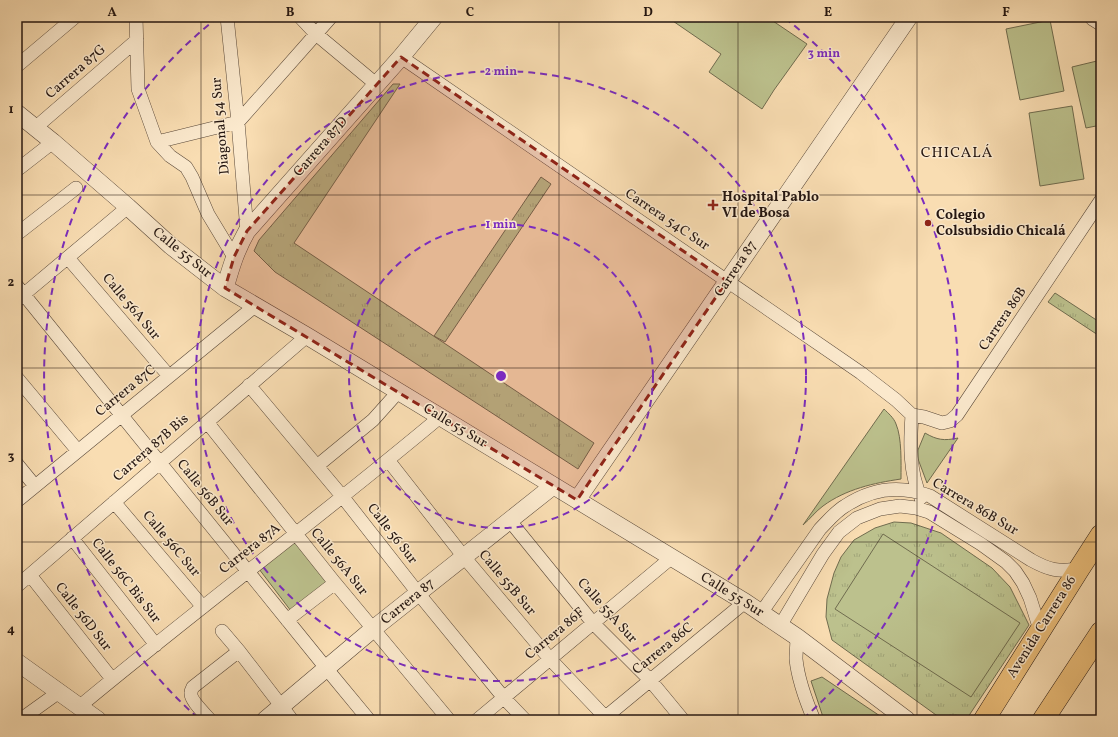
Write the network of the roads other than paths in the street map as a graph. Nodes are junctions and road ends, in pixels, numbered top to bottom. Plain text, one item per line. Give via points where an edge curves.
1 (75, 17) edge
2 (136, 17) edge
3 (227, 17) edge
4 (300, 17) edge
5 (331, 17) edge
6 (434, 17) edge
7 (909, 17) edge
8 (1093, 17) edge
9 (1101, 22) edge
10 (316, 34) junction
11 (137, 40) junction
12 (400, 57) junction
13 (17, 66) edge
14 (376, 84) junction
15 (17, 113) edge
16 (238, 122) junction
17 (35, 128) junction
18 (53, 142) junction
19 (157, 142) junction
20 (17, 170) edge
21 (76, 188) dead end
22 (1101, 200) edge
23 (128, 208) junction
24 (247, 232) junction
25 (17, 234) edge
26 (234, 257) junction
27 (68, 258) junction
28 (727, 281) junction
29 (225, 288) junction
30 (19, 294) edge
31 (255, 306) junction
32 (307, 336) junction
33 (169, 376) junction
34 (17, 378) edge
35 (249, 385) junction
36 (399, 392) junction
37 (912, 415) junction
38 (122, 416) junction
39 (440, 416) junction
40 (207, 422) junction
41 (78, 451) junction
42 (388, 460) junction
43 (160, 462) junction
44 (17, 464) edge
45 (317, 466) junction
46 (35, 486) junction
47 (553, 486) junction
48 (918, 491) junction
49 (342, 496) junction
50 (577, 500) junction
51 (17, 501) edge
52 (114, 502) junction
53 (929, 512) junction
54 (510, 521) junction
55 (296, 533) junction
56 (1101, 535) edge
57 (72, 538) junction
58 (464, 557) junction
59 (671, 558) junction
60 (1079, 569) junction
61 (248, 571) junction
62 (30, 574) junction
63 (335, 583) junction
64 (17, 586) edge
65 (418, 593) junction
66 (745, 602) junction
67 (203, 607) junction
68 (761, 613) junction
69 (287, 620) junction
70 (593, 623) junction
71 (780, 626) junction
72 (373, 629) junction
73 (1040, 630) junction
74 (222, 631) dead end
75 (1101, 632) edge
76 (797, 637) junction
77 (156, 645) junction
78 (239, 651) junction
79 (550, 659) junction
80 (17, 662) edge
81 (326, 668) junction
82 (112, 679) junction
83 (650, 680) junction
84 (59, 692) junction
85 (504, 698) junction
86 (79, 706) junction
87 (281, 707) junction
88 (605, 719) edge
89 (20, 720) edge
90 (98, 720) edge
91 (210, 720) edge
92 (265, 720) edge
93 (292, 720) edge
94 (369, 720) edge
95 (449, 720) edge
96 (477, 720) edge
97 (525, 720) edge
98 (683, 720) edge
99 (814, 720) edge
100 (907, 720) edge
101 (984, 720) edge
102 (1043, 720) edge

1 - 13 street
2 - 11 street
3 - 16 street, Diagonal 54 Sur
4 - 10 street
5 - 10 street
6 - 12 street, Carrera 87D
7 - 28 street, Carrera 87
8 - 9 street
10 - 14 street
10 - 16 street
11 - 17 street, Carrera 87G
11 - 19 street via 138,90
12 - 14 street, Carrera 87D
12 - 28 street, Carrera 54C Sur
14 - 24 street, Carrera 87D
15 - 17 street, Calle 55 Sur
16 - 19 street
16 - 24 street, Diagonal 54 Sur
17 - 18 street, Calle 55 Sur
18 - 20 street
18 - 23 street, Calle 55 Sur
19 - 26 street via 186,168 208,214
21 - 25 street
22 - 37 street, Carrera 86B via 957,415 942,423
23 - 27 street
23 - 29 street, Calle 55 Sur
24 - 26 street, Carrera 87D
26 - 29 street, Carrera 87D
27 - 30 street
27 - 33 street, Calle 56A Sur
28 - 37 street, Carrera 54C Sur via 861,373
28 - 50 street, Carrera 87
29 - 31 street, Calle 55 Sur
30 - 38 street, Calle 56B Sur
31 - 32 street, Calle 55 Sur
31 - 33 street, Carrera 87C
32 - 35 street, Carrera 87B Bis
32 - 36 street, Calle 55 Sur
33 - 38 street, Carrera 87C
34 - 41 street
35 - 40 street, Carrera 87B Bis
35 - 45 street, Calle 56 Sur
36 - 39 street, Calle 55 Sur
36 - 45 street via 373,420
37 - 48 street via 911,466
38 - 41 street, Carrera 87C
38 - 43 street, Calle 56B Sur
39 - 42 street, Carrera 87A
39 - 47 street, Calle 55 Sur
40 - 43 street, Carrera 87B Bis
40 - 55 street, Calle 56A Sur
41 - 46 street, Carrera 87C
42 - 49 street, Carrera 87A
42 - 58 street, Calle 55B Sur
43 - 52 street, Carrera 87B Bis
43 - 61 street, Calle 56B Sur
44 - 46 street
45 - 49 street, Calle 56 Sur
46 - 51 street, Carrera 87C
47 - 50 street, Calle 55 Sur
47 - 54 street, Carrera 87
48 - 53 street
48 - 60 street, Carrera 86B Sur via 939,500 1045,568 1058,571
48 - 68 street, Carrera 86B Sur via 894,489 876,492 844,506 820,529
49 - 55 street, Carrera 87A
49 - 65 street, Calle 56 Sur
50 - 59 street, Calle 55 Sur
52 - 57 street, Carrera 87B Bis
52 - 67 street, Calle 56C Sur
53 - 71 street, Carrera 86B Sur via 900,506 880,509 857,518 839,532 823,554
53 - 73 street, Carrera 86B Sur via 981,544 1015,571 1030,598
54 - 58 street, Carrera 87
54 - 70 street, Calle 55A Sur
55 - 61 street, Carrera 87A
55 - 63 street, Calle 56A Sur
56 - 60 main road, Avenida Carrera 86
57 - 62 street, Carrera 87B Bis
57 - 77 street, Calle 56C Bis Sur
58 - 65 street, Carrera 87
58 - 79 street, Calle 55B Sur
59 - 66 street, Calle 55 Sur
59 - 70 street, Carrera 86F
60 - 73 main road, Avenida Carrera 86
61 - 67 street, Carrera 87A
61 - 69 street, Calle 56B Sur
62 - 64 street, Carrera 87B Bis
62 - 82 street, Calle 56D Sur
63 - 69 street
63 - 72 street, Calle 56A Sur
65 - 72 street, Carrera 87
65 - 85 street, Calle 56 Sur
66 - 68 street, Calle 55 Sur
66 - 83 street, Carrera 86C
67 - 77 street, Carrera 87A
68 - 71 street, Calle 55 Sur
69 - 81 street, Calle 56B Sur
70 - 79 street, Carrera 86F
70 - 83 street, Calle 55A Sur
71 - 76 street, Calle 55 Sur
72 - 81 street, Carrera 87
72 - 95 street, Calle 56A Sur
73 - 101 main road, Avenida Carrera 86
74 - 78 street
75 - 102 main road
76 - 99 street via 796,659 802,690
76 - 100 street, Calle 55 Sur
77 - 82 street, Carrera 87A
78 - 87 street
78 - 91 street via 191,691 190,695
79 - 85 street, Carrera 86F
79 - 88 street, Calle 55B Sur
80 - 84 street
81 - 87 street, Carrera 87
81 - 94 street, Calle 56B Sur
82 - 86 street, Carrera 87A
83 - 88 street, Carrera 86C
83 - 98 street, Calle 55A Sur
84 - 86 street
84 - 89 street
85 - 96 street, Carrera 86F
85 - 97 street, Calle 56 Sur
86 - 90 street
87 - 92 street, Carrera 87
87 - 93 street

